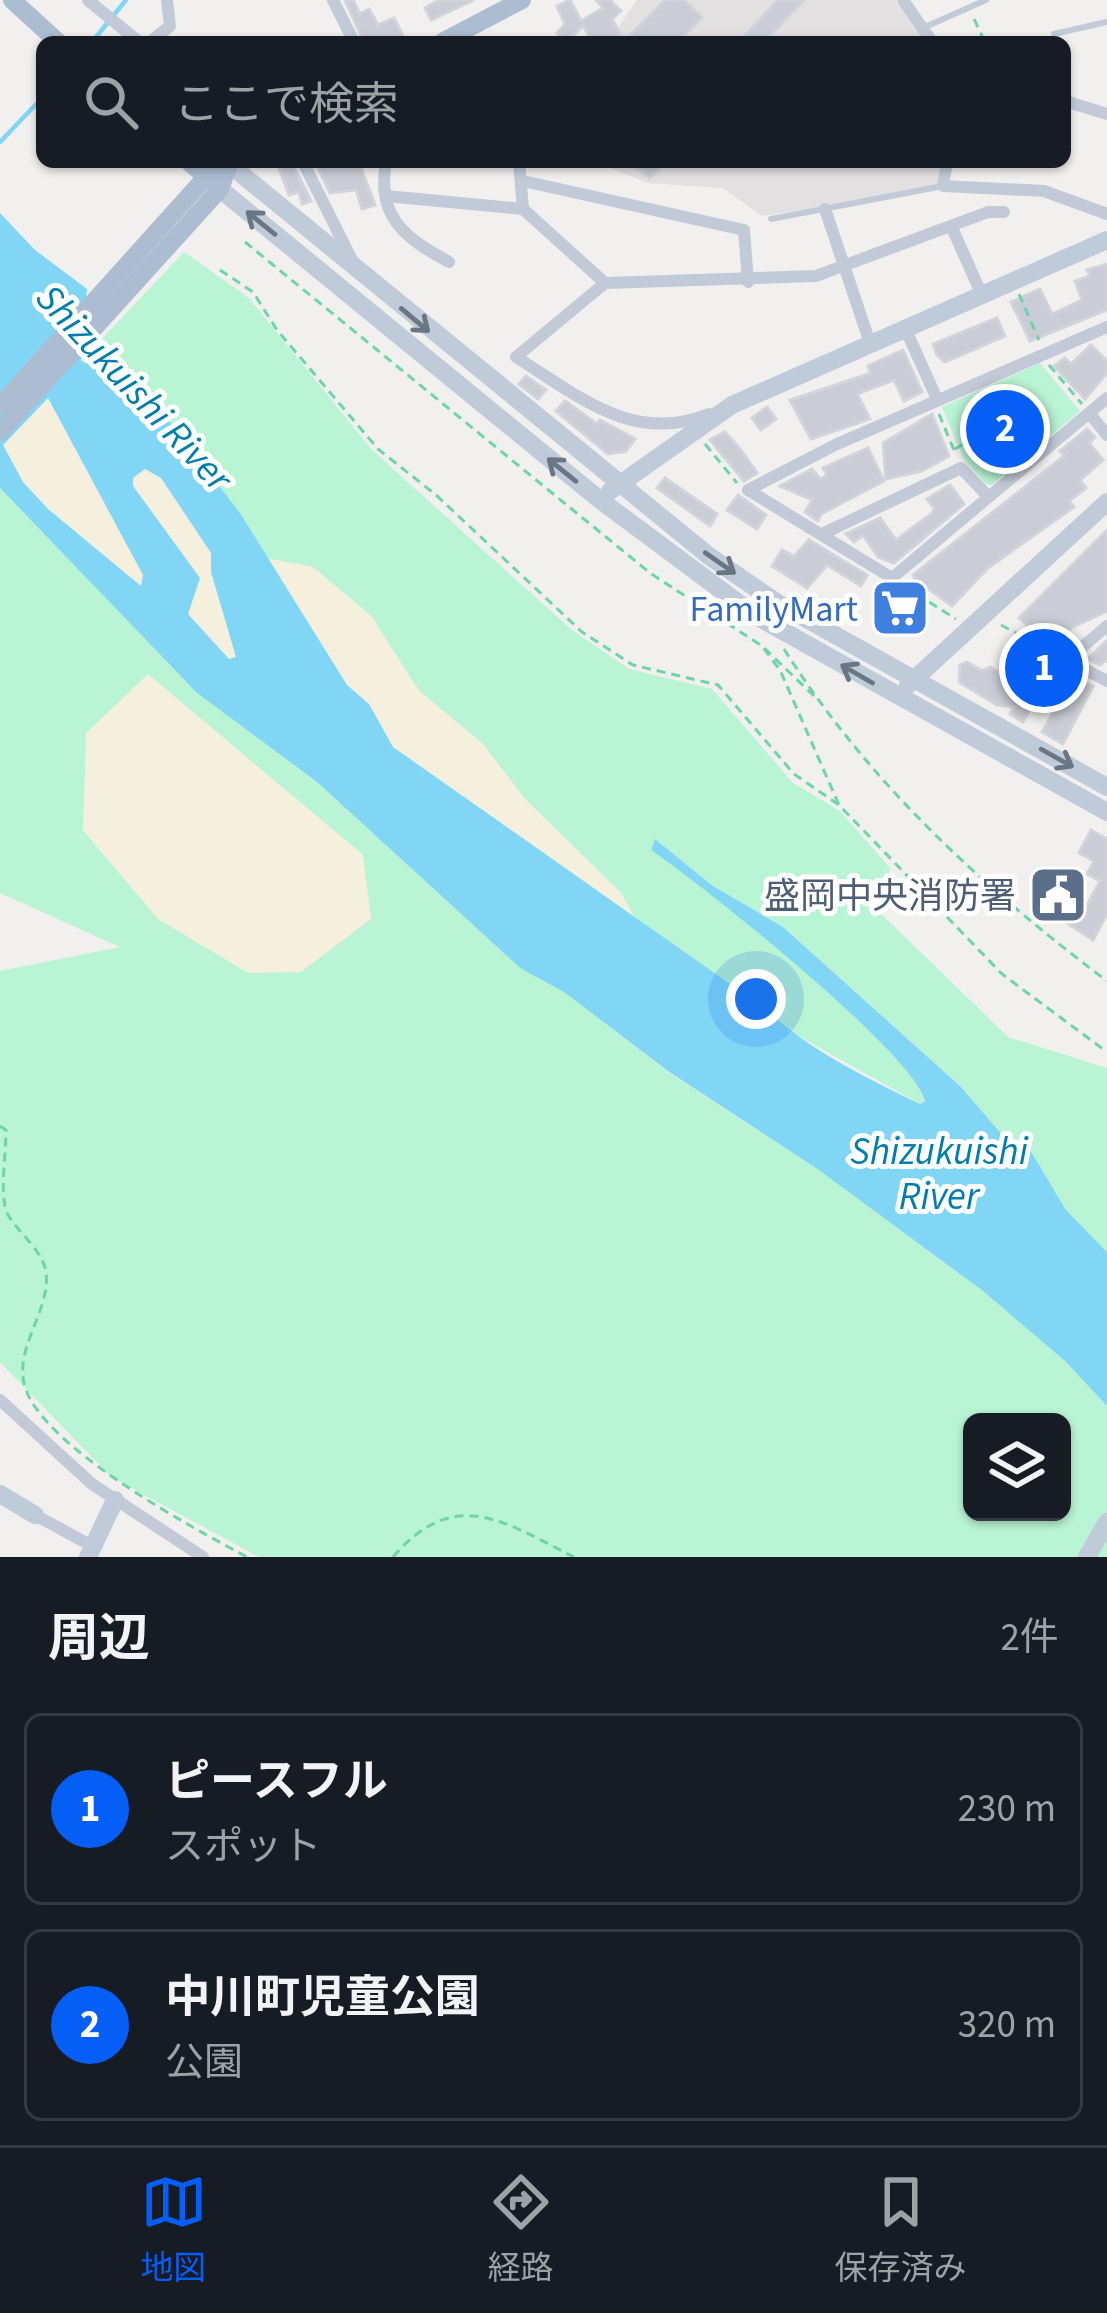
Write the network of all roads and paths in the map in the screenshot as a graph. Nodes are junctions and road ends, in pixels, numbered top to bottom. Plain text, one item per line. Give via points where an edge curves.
1 (12, 0) edge
2 (88, 0) edge
3 (167, 0) edge
4 (333, 0) edge
5 (522, 0) edge
6 (903, 0) edge
7 (986, 0) edge
8 (968, 6) junction
9 (1107, 22) edge
10 (925, 27) junction
11 (1054, 34) dead end
12 (470, 35) edge
13 (55, 36) edge
14 (132, 36) edge
15 (158, 36) edge
16 (351, 36) edge
17 (929, 36) edge
18 (982, 36) edge
19 (1071, 103) edge
20 (1107, 114) edge
21 (195, 168) edge
22 (224, 168) edge
23 (234, 168) edge
24 (307, 168) edge
25 (385, 168) edge
26 (520, 168) edge
27 (946, 168) edge
28 (523, 181) junction
29 (213, 183) junction
30 (943, 186) junction
31 (386, 196) junction
32 (190, 208) junction
33 (523, 209) junction
34 (826, 209) junction
35 (1004, 212) dead end
36 (1107, 214) edge
37 (772, 219) dead end
38 (952, 228) junction
39 (1107, 240) edge
40 (245, 242) dead end
41 (449, 262) dead end
42 (844, 266) junction
43 (220, 270) dead end
44 (356, 271) junction
45 (748, 282) junction
46 (605, 284) junction
47 (1018, 292) dead end
48 (982, 295) junction
49 (1107, 327) edge
50 (905, 328) junction
51 (870, 343) junction
52 (1043, 354) junction
53 (997, 373) junction
54 (1107, 398) edge
55 (935, 400) junction
56 (732, 405) junction
57 (0, 406) edge
58 (1089, 413) junction
59 (1000, 415) dead end
60 (994, 425) dead end
61 (0, 432) edge
62 (1006, 432) dead end
63 (1107, 435) edge
64 (702, 440) dead end
65 (954, 449) junction
66 (1031, 460) junction
67 (962, 468) junction
68 (616, 486) junction
69 (748, 490) junction
70 (987, 496) junction
71 (600, 500) junction
72 (1107, 502) edge
73 (822, 534) junction
74 (892, 578) junction
75 (956, 619) dead end
76 (994, 621) dead end
77 (1107, 626) edge
78 (762, 646) junction
79 (782, 646) dead end
80 (1066, 660) junction
81 (914, 680) junction
82 (1107, 681) edge
83 (814, 696) junction
84 (896, 696) junction
85 (1107, 787) edge
86 (839, 805) junction
87 (1107, 812) edge
88 (1107, 981) edge
89 (1107, 1052) edge
90 (0, 1126) edge
91 (0, 1400) edge
92 (0, 1495) edge
93 (115, 1500) junction
94 (35, 1515) joint
95 (1107, 1522) edge
96 (90, 1551) edge
97 (203, 1557) edge
98 (248, 1557) edge
99 (393, 1557) edge
100 (574, 1557) edge
101 (1088, 1557) edge

1 - 13 main road
2 - 14 street
3 - 15 street via 170,26
4 - 16 street
5 - 12 main road
6 - 10 street
7 - 8 lane
8 - 10 lane
8 - 18 path
9 - 11 lane
10 - 17 street
19 - 20 street
21 - 29 main road
22 - 29 main road
23 - 44 street
24 - 44 street
25 - 31 street
26 - 28 street
27 - 30 street
28 - 33 street
28 - 45 street via 744,230
29 - 32 main road
71 -> 29 street
30 - 34 lane
30 - 36 street via 1044,191
31 - 33 street
31 - 41 street via 404,237
32 - 57 main road
32 - 61 main road
33 - 46 street
34 - 37 lane
34 - 42 street
35 - 38 street
38 - 42 street
38 - 48 street
39 - 48 street
40 - 78 path via 634,561
42 - 45 street
42 - 51 street
43 - 86 path via 253,292 378,449 582,632 633,665 718,685 794,775
44 -> 68 street
45 - 46 street
46 - 56 street via 516,356 629,422 677,424
47 - 52 path
48 - 50 street
49 - 52 street
50 - 51 street
50 - 55 street
51 - 56 street
52 - 53 street
52 - 58 path
53 - 55 street
53 - 59 path
54 - 58 street
55 - 65 path
55 - 69 street
56 - 68 street
58 - 63 street
58 - 66 street
60 - 65 path
62 - 66 path
64 - 69 path
65 - 67 path
66 - 70 street
67 - 70 street
67 - 73 street
68 - 71 street
68 -> 81 street via 776,602
69 - 73 street
70 - 74 street
84 -> 71 street via 756,616
72 - 81 street
73 - 74 street
74 - 75 path
76 - 80 path
77 - 80 street
78 - 83 path
78 - 86 path
79 - 83 path
80 - 82 street
81 - 84 street
81 -> 85 street
83 - 88 path via 981,882
84 - 87 street
86 - 89 path via 1002,974
90 - 98 path via 7,1211 46,1268 25,1355 24,1386 38,1411 145,1502
91 - 93 street
92 - 94 street
93 - 96 street
93 - 97 street
94 - 96 street
95 - 101 street
99 - 100 path via 407,1540 457,1514 506,1523

